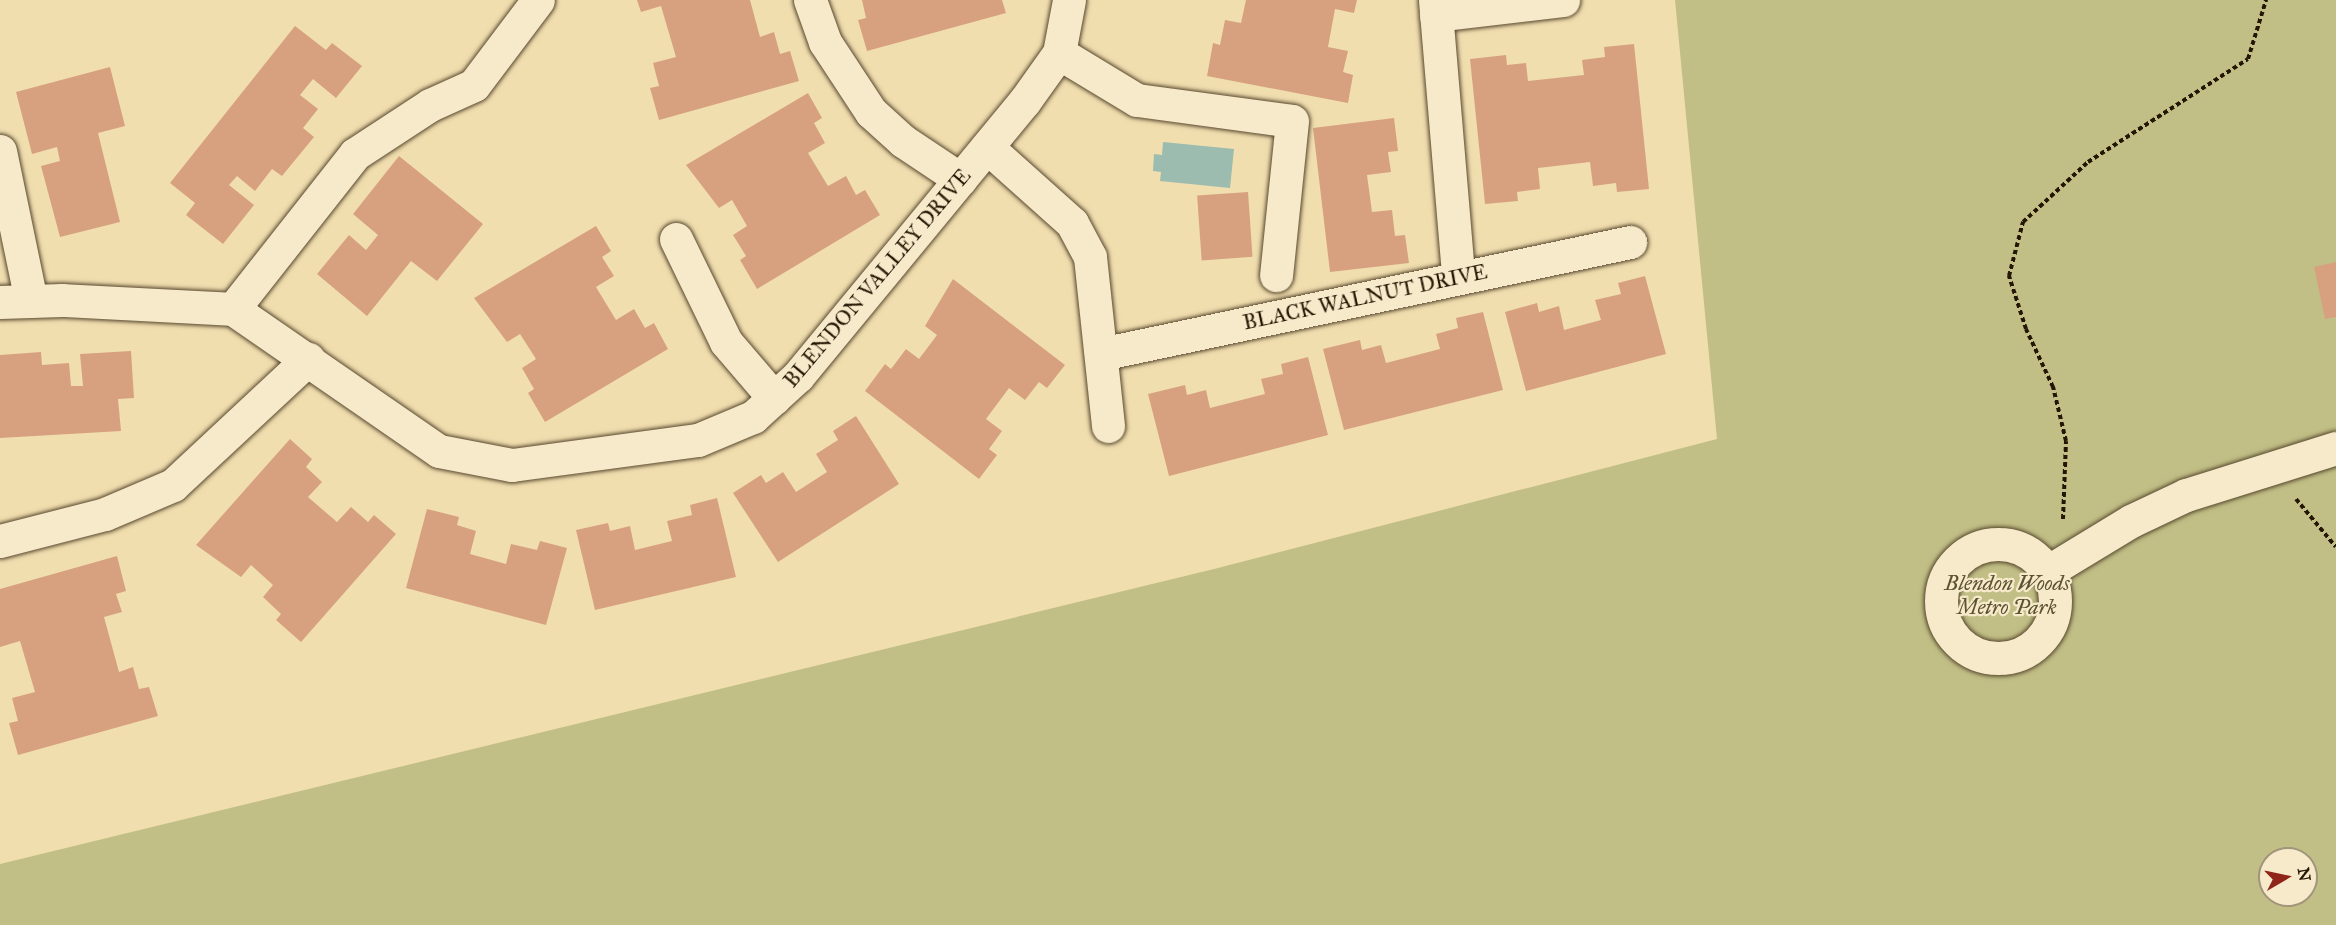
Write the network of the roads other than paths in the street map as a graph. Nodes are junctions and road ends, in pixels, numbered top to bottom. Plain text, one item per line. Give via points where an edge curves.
1 (538, 0) edge
2 (810, 0) edge
3 (1069, 0) edge
4 (1563, 0) edge
5 (1436, 8) edge
6 (1059, 53) junction
7 (987, 147) junction
8 (0, 151) edge
9 (960, 180) junction
10 (676, 239) dead end
11 (1630, 242) dead end
12 (1276, 275) dead end
13 (1458, 275) junction
14 (16, 301) edge
15 (233, 309) junction
16 (1101, 354) junction
17 (308, 359) junction
18 (774, 398) junction
19 (1108, 426) dead end
20 (2336, 448) edge
21 (0, 542) edge
22 (2055, 567) road end

1 - 15 street via 474,85 430,105 355,154
2 - 9 street via 825,42 871,112 903,141
3 - 6 street, BLENDON VALLEY DRIVE
4 - 5 street
5 - 13 street
6 - 7 street, BLENDON VALLEY DRIVE
6 - 12 street via 1137,100 1292,121
7 - 9 street, BLENDON VALLEY DRIVE
7 - 16 street via 1072,223 1090,257
8 - 14 street
9 - 18 street, BLENDON VALLEY DRIVE via 798,376
10 - 18 street via 726,342
11 - 13 street, BLACK WALNUT DRIVE
13 - 16 street, BLACK WALNUT DRIVE
14 - 15 street
15 - 17 street, BLENDON VALLEY DRIVE
16 - 19 street
17 - 18 street, BLENDON VALLEY DRIVE via 439,452 512,465 698,440 753,417
17 - 21 street via 173,485 105,514
20 - 22 street via 2268,466 2186,495

